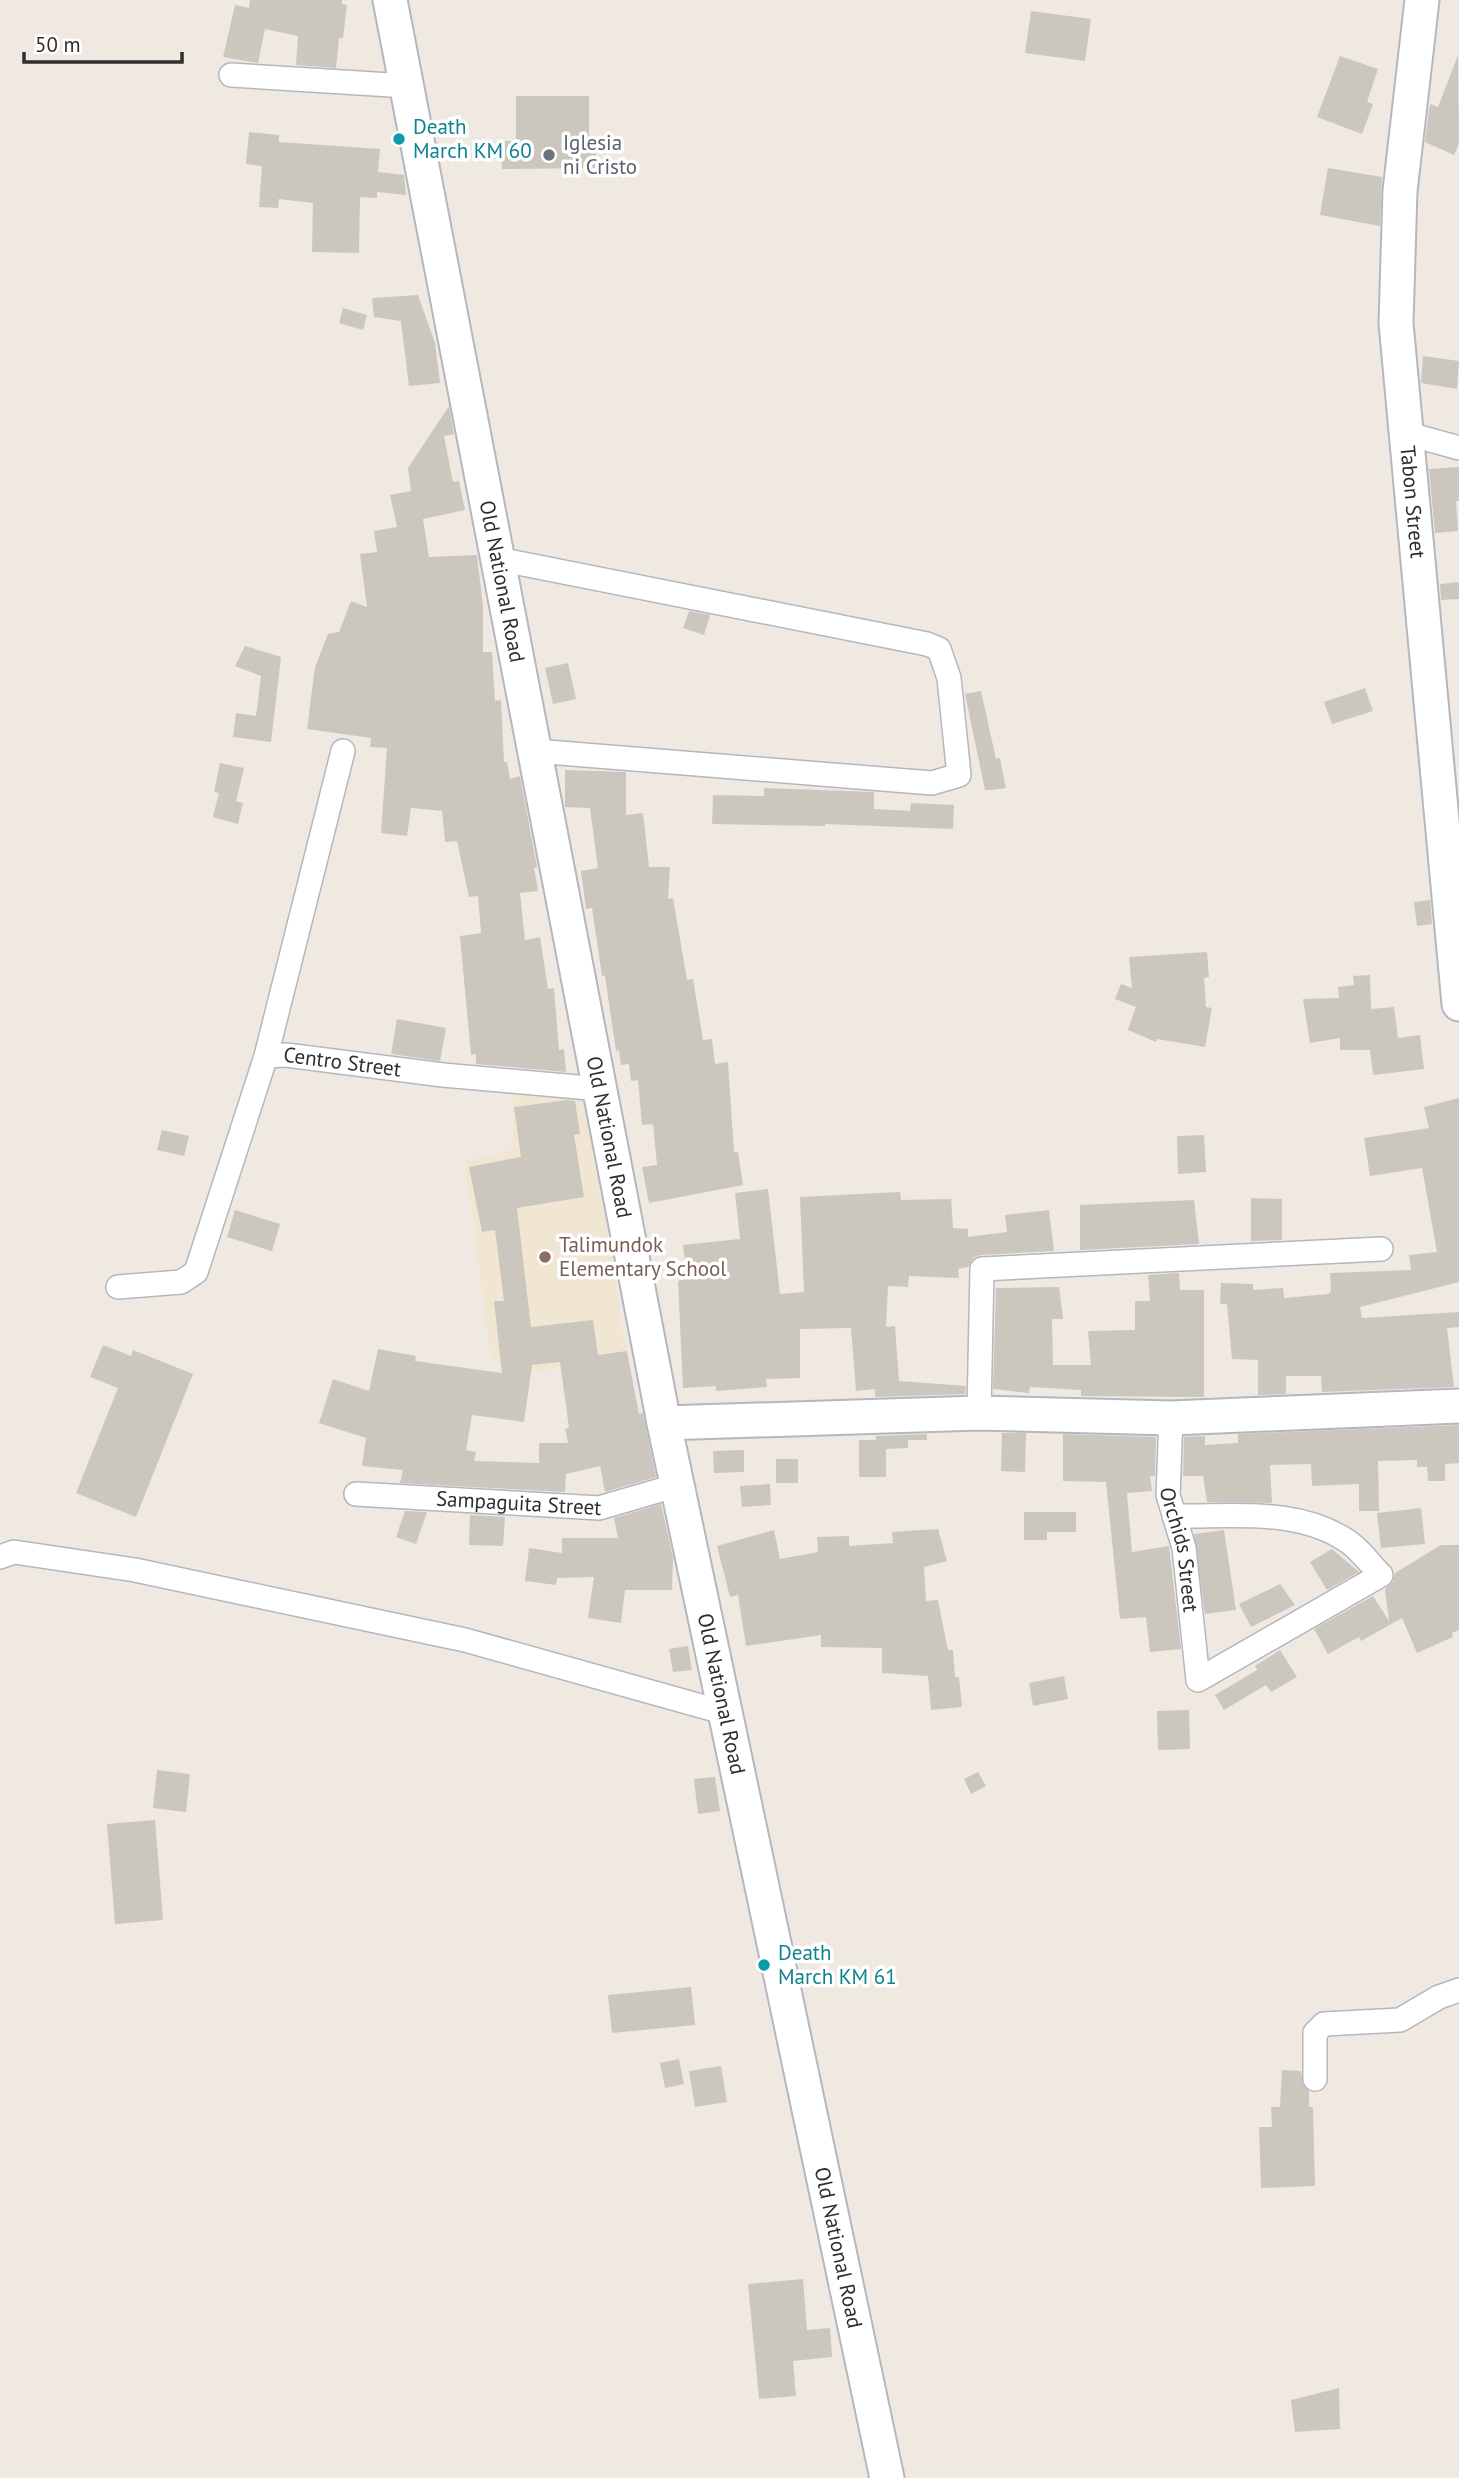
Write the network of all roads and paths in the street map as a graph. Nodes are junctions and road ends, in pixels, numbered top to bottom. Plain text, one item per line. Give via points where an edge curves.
1 (390, 0) edge
2 (1423, 0) edge
3 (231, 75) dead end
4 (407, 86) junction
5 (1405, 433) junction
6 (1459, 448) edge
7 (498, 559) junction
8 (344, 751) dead end
9 (535, 751) junction
10 (1459, 1003) edge
11 (266, 1056) junction
12 (600, 1089) junction
13 (1381, 1249) dead end
14 (118, 1287) dead end
15 (1459, 1406) edge
16 (979, 1413) junction
17 (1171, 1418) junction
18 (664, 1423) junction
19 (678, 1485) junction
20 (356, 1494) dead end
21 (1174, 1516) junction
22 (0, 1558) edge
23 (726, 1713) junction
24 (1459, 1990) edge
25 (1315, 2078) dead end
26 (887, 2478) edge

1 - 4 main road, Old National Road
2 - 5 main road, Tabon Street via 1399,191 1396,323
3 - 4 street
4 - 7 main road, Old National Road
5 - 6 street
5 - 10 main road, Tabon Street
7 - 9 main road, Old National Road
7 - 9 street via 939,649 949,678 959,775 932,783
8 - 11 street
9 - 12 main road, Old National Road
11 - 12 street, Centro Street
11 - 14 street, Centro Street via 196,1272 181,1282
12 - 18 main road, Old National Road
13 - 16 street via 982,1269
15 - 17 main road
16 - 17 main road
16 - 18 main road
17 - 21 street, Orchids Street via 1168,1495
18 - 19 main road, Old National Road
19 - 20 street, Sampaguita Street via 599,1508
19 - 23 main road, Old National Road
21 - 21 street, Orchids Street via 1291,1518 1336,1534 1381,1575 1198,1680 1184,1548
22 - 23 street via 14,1552 135,1570 465,1640
23 - 26 main road, Old National Road
24 - 25 street via 1400,2020 1324,2024 1315,2034

